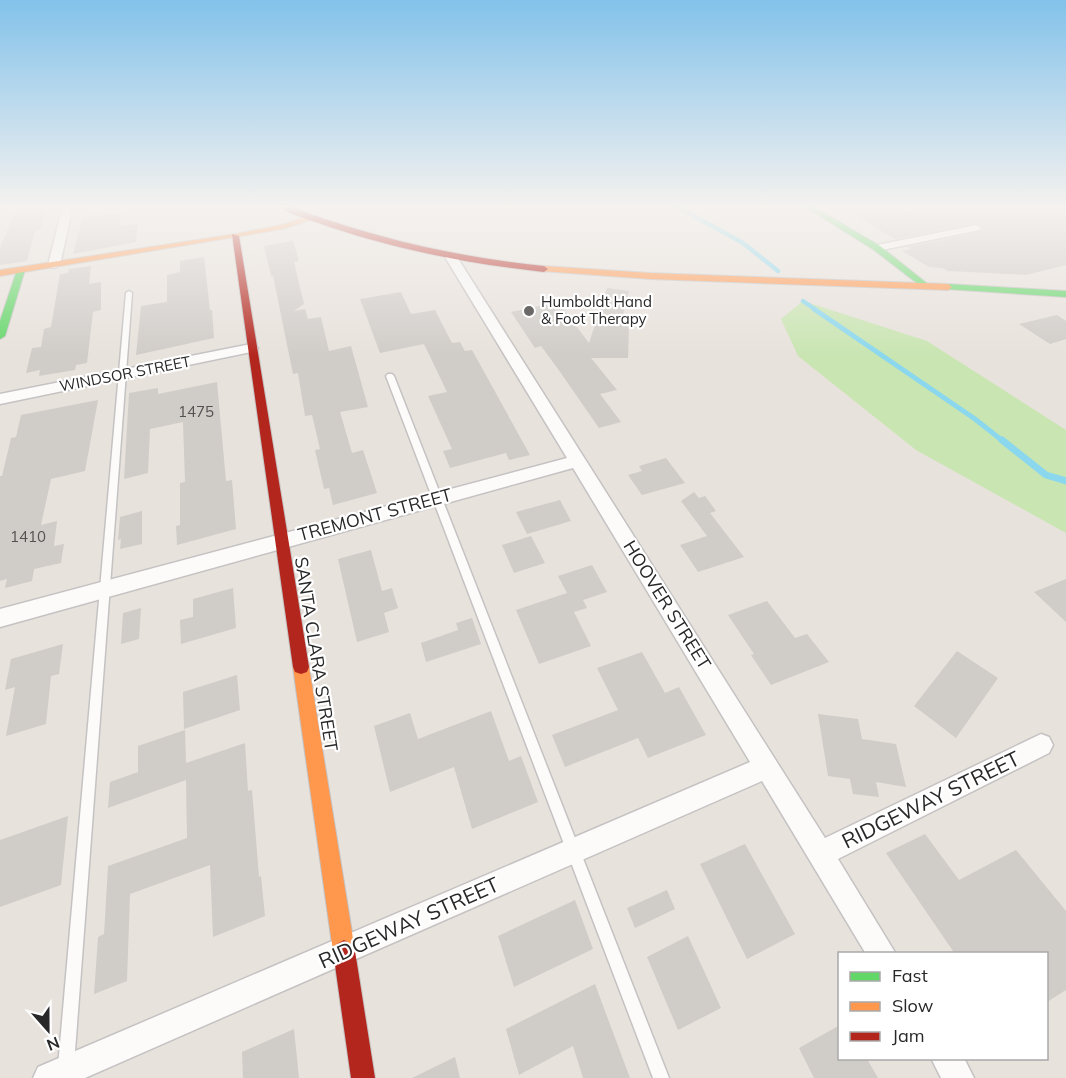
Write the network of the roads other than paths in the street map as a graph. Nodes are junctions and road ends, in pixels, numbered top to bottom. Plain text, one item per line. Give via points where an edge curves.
1 (56, 255) edge
2 (114, 255) edge
3 (238, 255) edge
4 (439, 255) edge
5 (886, 255) edge
6 (451, 258) junction
7 (54, 265) junction
8 (21, 270) junction
9 (0, 273) edge
10 (925, 285) junction
11 (129, 293) dead end
12 (1066, 294) edge
13 (0, 336) edge
14 (251, 348) junction
15 (121, 374) junction
16 (390, 376) dead end
17 (0, 399) edge
18 (577, 461) junction
19 (436, 499) junction
20 (280, 541) junction
21 (104, 589) junction
22 (0, 618) edge
23 (1041, 746) dead end
24 (767, 767) junction
25 (573, 851) junction
26 (820, 854) junction
27 (343, 951) junction
28 (881, 952) edge
29 (947, 1060) edge
30 (60, 1076) edge
31 (363, 1078) edge
32 (661, 1078) edge
33 (958, 1078) edge

1 - 7 street
2 - 7 street
3 - 14 street, SANTA CLARA STREET
4 - 6 street
5 - 10 street
6 - 10 street via 644,276
6 - 18 street, HOOVER STREET
7 - 8 street
8 - 9 street
8 - 13 street
10 - 12 street
11 - 15 lane
14 - 15 street, WINDSOR STREET
14 - 20 street, SANTA CLARA STREET
15 - 17 street, WINDSOR STREET
15 - 21 lane
16 - 19 lane
18 - 19 street, TREMONT STREET
18 - 24 street, HOOVER STREET
19 - 20 street, TREMONT STREET
19 - 25 lane
20 - 21 street, TREMONT STREET
20 - 27 street, SANTA CLARA STREET
21 - 22 street, TREMONT STREET
21 - 30 lane
23 - 26 street, RIDGEWAY STREET
24 - 25 street, RIDGEWAY STREET
24 - 26 street, HOOVER STREET
25 - 27 street, RIDGEWAY STREET
25 - 32 lane
26 - 28 street, HOOVER STREET
27 - 30 street, RIDGEWAY STREET
27 - 31 street, SANTA CLARA STREET
29 - 33 street

